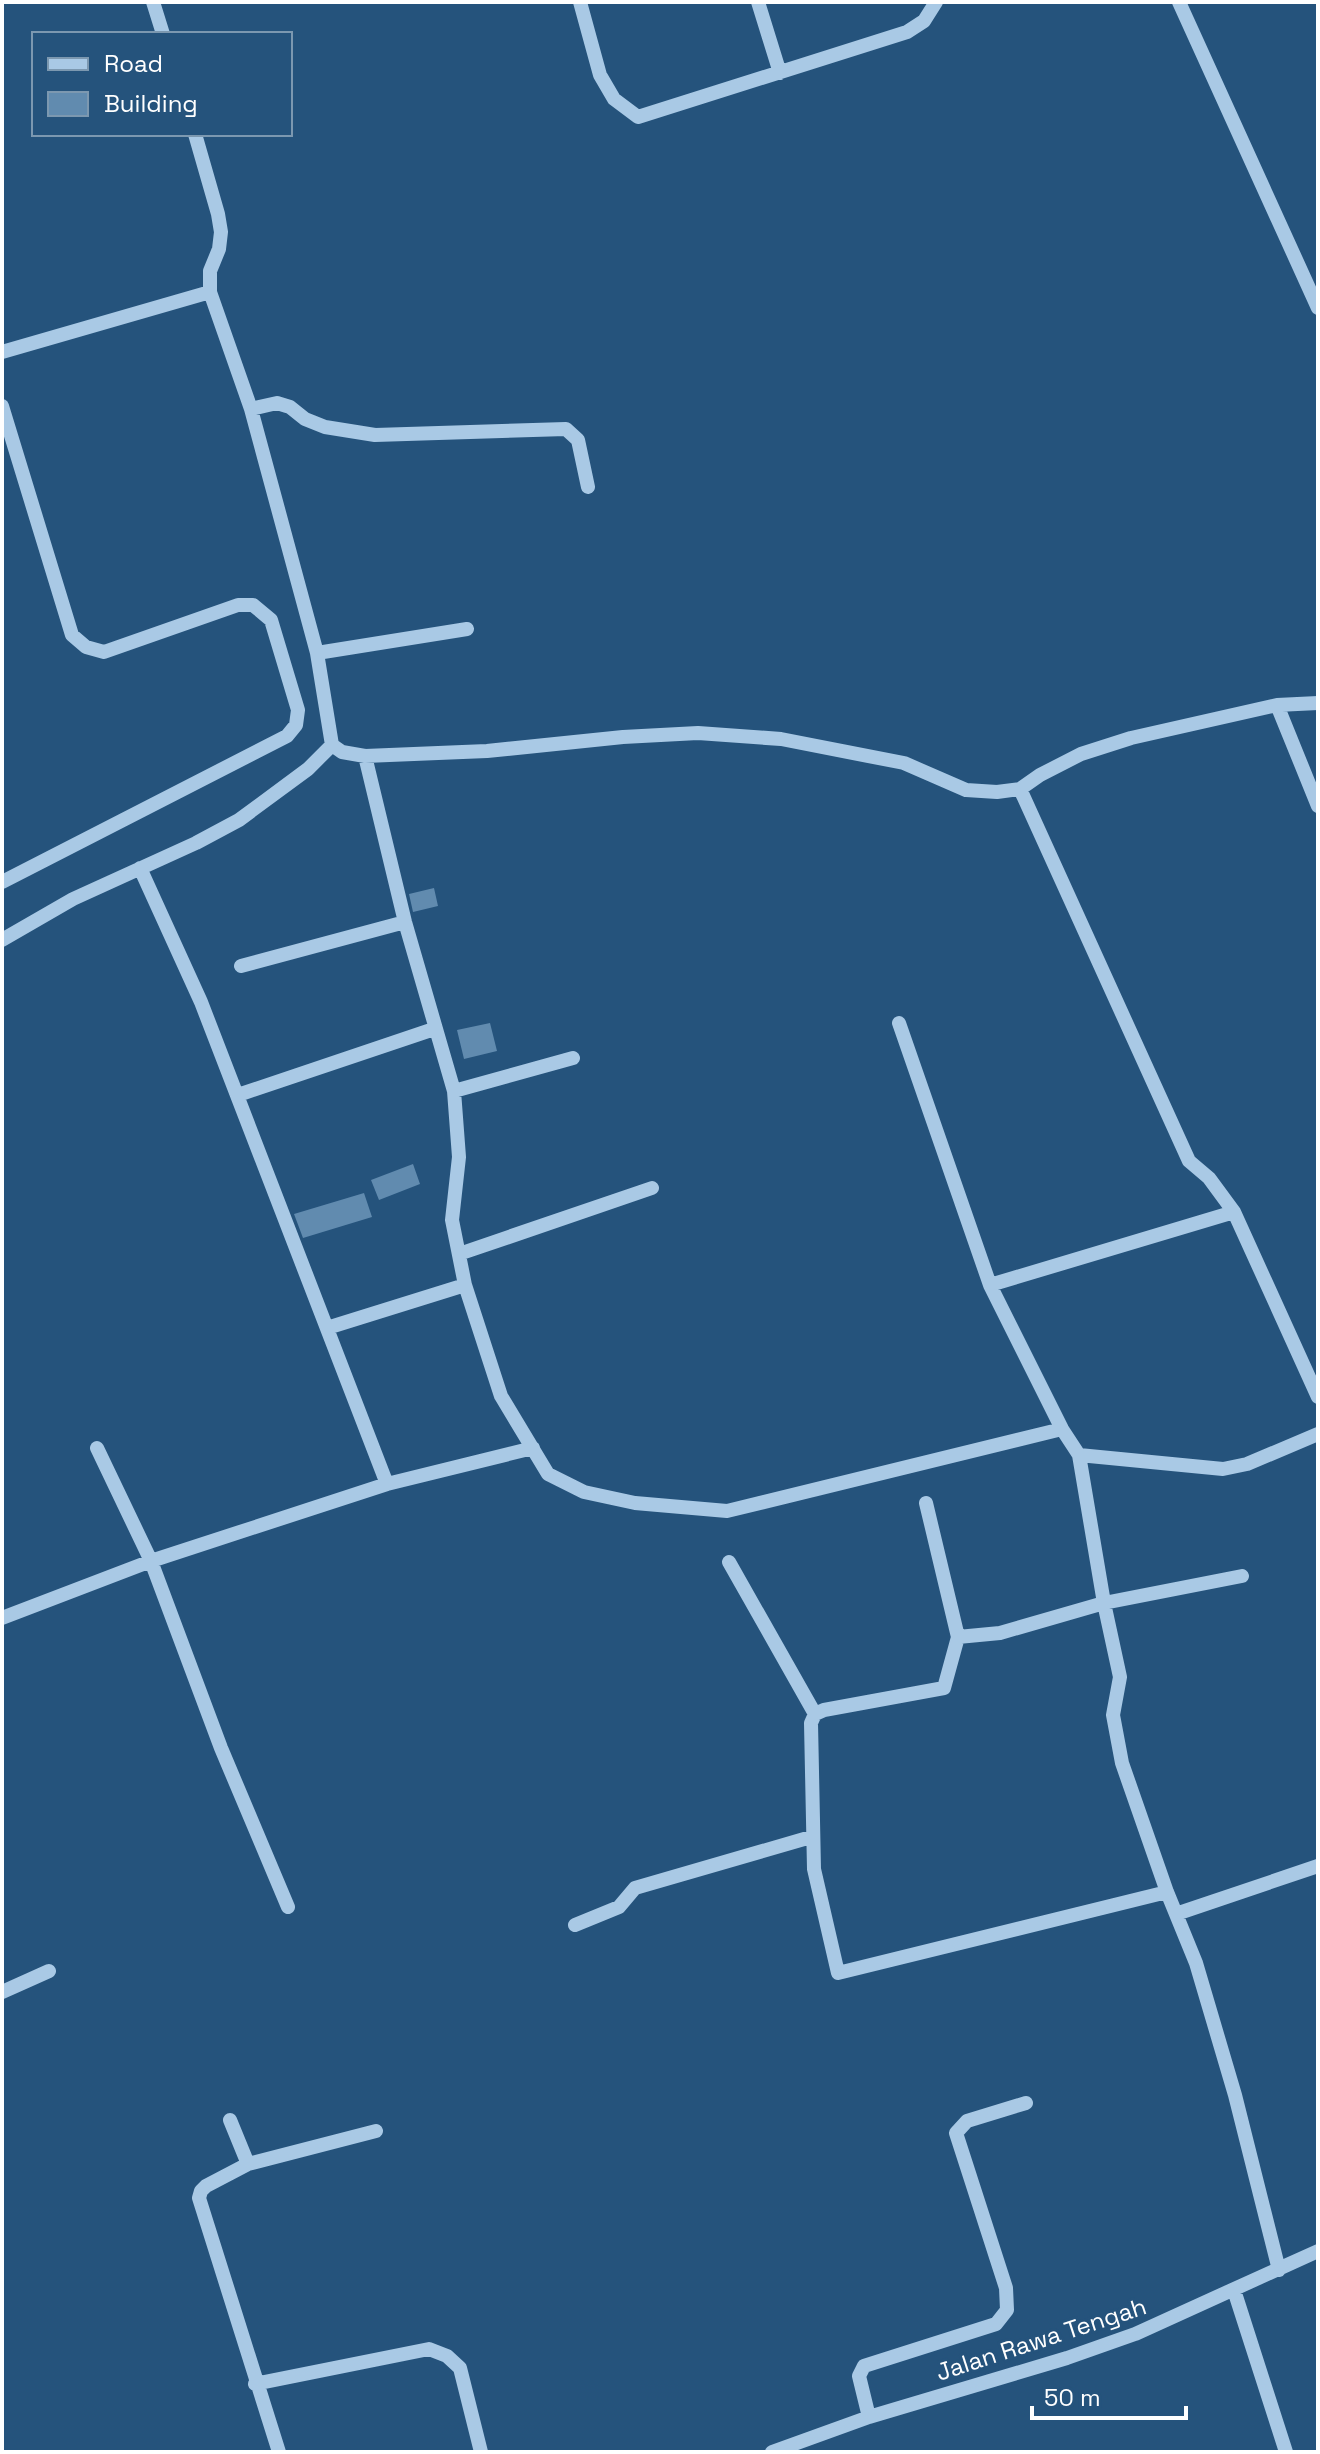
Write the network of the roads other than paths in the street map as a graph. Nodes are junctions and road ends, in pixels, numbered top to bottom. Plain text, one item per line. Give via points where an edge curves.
1 (153, 2) edge
2 (580, 2) edge
3 (758, 2) edge
4 (936, 2) edge
5 (1179, 2) edge
6 (162, 32) edge
7 (780, 73) junction
8 (196, 136) edge
9 (210, 292) junction
10 (1318, 308) edge
11 (2, 352) edge
12 (2, 406) edge
13 (251, 409) junction
14 (588, 487) dead end
15 (467, 629) dead end
16 (317, 653) junction
17 (1318, 703) edge
18 (1277, 705) junction
19 (332, 745) junction
20 (365, 756) junction
21 (1020, 789) junction
22 (1318, 806) edge
23 (140, 868) junction
24 (2, 882) edge
25 (405, 922) junction
26 (2, 940) edge
27 (241, 966) dead end
28 (899, 1023) dead end
29 (434, 1029) junction
30 (573, 1058) dead end
31 (454, 1091) junction
32 (238, 1095) junction
33 (652, 1188) dead end
34 (1234, 1212) junction
35 (459, 1254) junction
36 (465, 1285) junction
37 (990, 1285) junction
38 (327, 1328) junction
39 (1318, 1397) edge
40 (1062, 1429) junction
41 (1318, 1434) edge
42 (97, 1448) dead end
43 (533, 1448) junction
44 (1079, 1455) junction
45 (387, 1484) junction
46 (926, 1503) dead end
47 (151, 1561) junction
48 (729, 1562) dead end
49 (1242, 1576) dead end
50 (1104, 1603) junction
51 (2, 1618) edge
52 (958, 1637) junction
53 (815, 1714) junction
54 (811, 1837) junction
55 (1318, 1866) edge
56 (1167, 1892) junction
57 (288, 1907) dead end
58 (1176, 1914) junction
59 (575, 1925) dead end
60 (49, 1971) dead end
61 (2, 1992) edge
62 (1026, 2103) dead end
63 (230, 2120) dead end
64 (376, 2131) dead end
65 (248, 2164) junction
66 (1318, 2251) edge
67 (1279, 2270) junction
68 (1234, 2290) junction
69 (255, 2384) junction
70 (869, 2417) junction
71 (279, 2452) edge
72 (481, 2452) edge
73 (772, 2452) edge
74 (1286, 2452) edge

1 - 6 street
2 - 7 street via 600,75 614,99 638,117
3 - 7 street
4 - 7 street via 924,21 907,32
5 - 10 street
8 - 9 street via 221,232
9 - 11 street
9 - 13 street
12 - 24 street via 72,635 86,647 104,652 238,605 253,605 271,620 298,710 296,725 287,736
13 - 14 street via 277,403 325,427 375,435 566,429 578,440
13 - 16 street
15 - 16 street
16 - 19 street
17 - 18 street
18 - 21 street via 1081,754
18 - 22 street
19 - 20 street
19 - 23 street via 239,820
20 - 21 street via 698,733 781,739 904,763 966,790
20 - 25 street
21 - 34 street via 1189,1161
23 - 26 street
23 - 32 street
25 - 27 street
25 - 29 street
28 - 37 street
29 - 31 street
29 - 32 street
30 - 31 street
31 - 35 street via 459,1157 452,1220
32 - 38 street
33 - 35 street
34 - 37 street
34 - 39 street
35 - 36 street
36 - 38 street
36 - 43 street via 501,1396
37 - 40 street
38 - 45 street
40 - 43 street via 727,1511 635,1503 584,1492 548,1474
40 - 44 street
41 - 44 street via 1223,1469
42 - 47 street
43 - 45 street
44 - 50 street
45 - 47 street
46 - 52 street
47 - 51 street
47 - 57 street
48 - 53 street
49 - 50 street
50 - 52 street via 1000,1633
50 - 56 street via 1120,1677 1113,1715 1122,1763
52 - 53 street via 944,1688
53 - 54 street
54 - 56 street via 838,1973
54 - 59 street via 635,1888 619,1907
55 - 58 street
56 - 58 street
58 - 67 street via 1235,2095
60 - 61 street
62 - 70 street via 967,2121 956,2133 1006,2288 1007,2310 996,2324 864,2366 859,2376
63 - 65 street
64 - 65 street
65 - 69 street via 206,2186 199,2198
66 - 67 street, Jalan Rawa Tengah
67 - 68 street, Jalan Rawa Tengah
68 - 70 street, Jalan Rawa Tengah via 1067,2358
68 - 74 street
69 - 71 street
69 - 72 street via 429,2349 460,2368
70 - 73 street, Jalan Rawa Tengah

